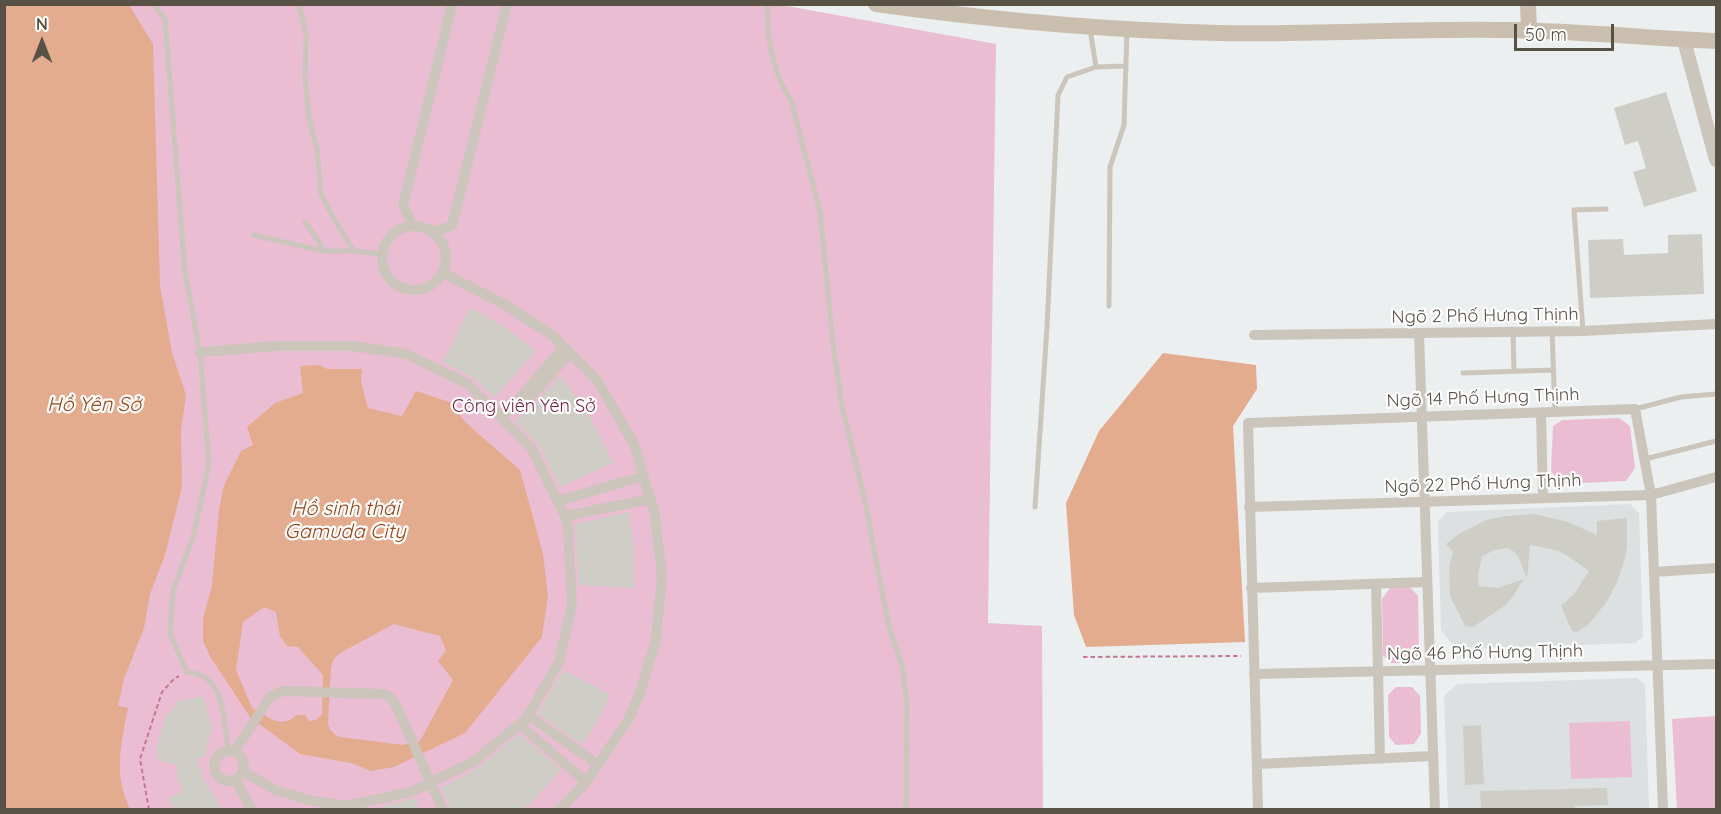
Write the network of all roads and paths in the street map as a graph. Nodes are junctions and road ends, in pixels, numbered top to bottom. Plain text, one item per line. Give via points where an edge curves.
1 (153, 4) edge
2 (296, 4) edge
3 (452, 4) edge
4 (507, 4) edge
5 (767, 4) edge
6 (876, 4) edge
7 (1528, 4) edge
8 (1090, 28) junction
9 (1128, 29) junction
10 (1529, 30) junction
11 (1684, 40) junction
12 (1716, 41) edge
13 (1125, 66) junction
14 (1096, 67) junction
15 (1716, 160) edge
16 (1606, 209) dead end
17 (304, 222) dead end
18 (412, 225) junction
19 (434, 231) junction
20 (254, 235) dead end
21 (323, 251) junction
22 (354, 251) junction
23 (381, 254) junction
24 (443, 273) junction
25 (1109, 306) dead end
26 (1716, 324) edge
27 (1552, 331) junction
28 (1583, 331) junction
29 (1513, 332) junction
30 (1419, 333) junction
31 (1254, 335) dead end
32 (567, 350) junction
33 (200, 352) junction
34 (1553, 370) junction
35 (1514, 371) junction
36 (1463, 373) dead end
37 (1716, 394) edge
38 (1635, 409) junction
39 (1555, 412) junction
40 (1540, 413) junction
41 (1422, 417) junction
42 (504, 420) junction
43 (1716, 441) edge
44 (1643, 459) junction
45 (644, 476) junction
46 (1716, 477) edge
47 (1651, 495) junction
48 (1544, 498) junction
49 (651, 499) junction
50 (558, 501) junction
51 (1425, 502) junction
52 (1035, 507) dead end
53 (1249, 507) junction
54 (565, 516) junction
55 (1716, 568) edge
56 (1654, 572) junction
57 (1427, 582) junction
58 (1376, 584) junction
59 (1251, 588) junction
60 (1253, 656) junction
61 (1083, 657) dead end
62 (1716, 664) edge
63 (1658, 666) junction
64 (1430, 671) junction
65 (187, 672) junction
66 (1378, 672) junction
67 (1254, 674) junction
68 (528, 715) junction
69 (520, 724) junction
70 (231, 751) junction
71 (1433, 756) junction
72 (1380, 758) junction
73 (1257, 764) junction
74 (598, 765) junction
75 (239, 775) junction
76 (586, 782) junction
77 (431, 783) junction
78 (149, 810) edge
79 (252, 810) edge
80 (443, 810) edge
81 (559, 810) edge
82 (906, 810) edge
83 (1258, 810) edge
84 (1435, 810) edge
85 (1663, 810) edge

1 - 33 lane via 165,19 185,273
2 - 22 lane via 306,33 305,78 321,194
3 - 18 street via 403,206
4 - 19 street via 452,226
5 - 82 lane via 766,25 774,63 791,100 820,212 842,406 888,623 902,666 907,703
6 - 8 main road
7 - 10 main road
8 - 9 main road
8 - 14 lane
9 - 10 main road via 1219,33
9 - 13 lane
10 - 11 main road
11 - 12 main road
11 - 15 street
13 - 14 lane
13 - 25 lane via 1124,125 1110,167
14 - 52 lane via 1067,77 1058,95
16 - 28 lane via 1574,210
17 - 21 lane
18 - 19 street
18 - 23 street via 391,233
19 - 24 street via 446,250
20 - 21 lane
21 - 22 lane
22 - 23 lane
23 - 24 street via 386,276 404,289 427,288
24 - 32 street via 502,303 552,335
26 - 28 street, Ngõ 2 Phố Hưng Thịnh
27 - 28 street, Ngõ 2 Phố Hưng Thịnh
27 - 29 street, Ngõ 2 Phố Hưng Thịnh
27 - 34 lane
29 - 30 street, Ngõ 2 Phố Hưng Thịnh
29 - 35 lane
30 - 31 street, Ngõ 2 Phố Hưng Thịnh
30 - 41 street
32 - 42 street
32 - 45 street via 597,380 634,444
33 - 42 street via 354,346 406,354 468,384
33 - 65 lane via 209,464 193,537 173,591 170,634
34 - 35 lane
34 - 39 lane
35 - 36 lane
37 - 38 lane, Ngõ 14 Phố Hưng Thịnh via 1681,397
38 - 39 street, Ngõ 14 Phố Hưng Thịnh
38 - 44 street
39 - 40 street, Ngõ 14 Phố Hưng Thịnh
40 - 41 street, Ngõ 14 Phố Hưng Thịnh
40 - 48 street
41 - 51 street
41 - 53 street, Ngõ 14 Phố Hưng Thịnh via 1248,423
42 - 50 street via 532,449
43 - 44 lane
44 - 47 street
45 - 49 street
45 - 50 street
46 - 47 street, Ngõ 22 Phố Hưng Thịnh
47 - 48 street, Ngõ 22 Phố Hưng Thịnh
47 - 56 street
48 - 51 street, Ngõ 22 Phố Hưng Thịnh
49 - 54 street
49 - 74 street via 662,576 656,639 628,720
50 - 54 street
51 - 53 street, Ngõ 22 Phố Hưng Thịnh
51 - 57 street
53 - 59 street
54 - 68 street via 572,604 559,662
55 - 56 street
56 - 63 street
57 - 58 street
57 - 64 street
58 - 59 street
58 - 66 street
59 - 60 street
60 - 61 path
60 - 67 street
62 - 63 street, Ngõ 46 Phố Hưng Thịnh
63 - 64 street, Ngõ 46 Phố Hưng Thịnh
63 - 85 street
64 - 66 street, Ngõ 46 Phố Hưng Thịnh
64 - 71 street
65 - 70 lane via 199,673 213,683 222,705
65 - 78 path via 162,692 140,759
66 - 67 street, Ngõ 46 Phố Hưng Thịnh
66 - 72 street
67 - 73 street
68 - 69 street
68 - 74 street
69 - 76 street
69 - 77 street via 473,762
70 - 75 street via 243,762
70 - 75 street via 216,757 215,771 230,780
70 - 77 street via 276,693 384,694 390,697
71 - 72 street
71 - 84 street
72 - 73 street
73 - 83 street
74 - 76 street
75 - 77 street via 308,800 346,806 411,792
75 - 79 street
76 - 81 street
77 - 80 street

